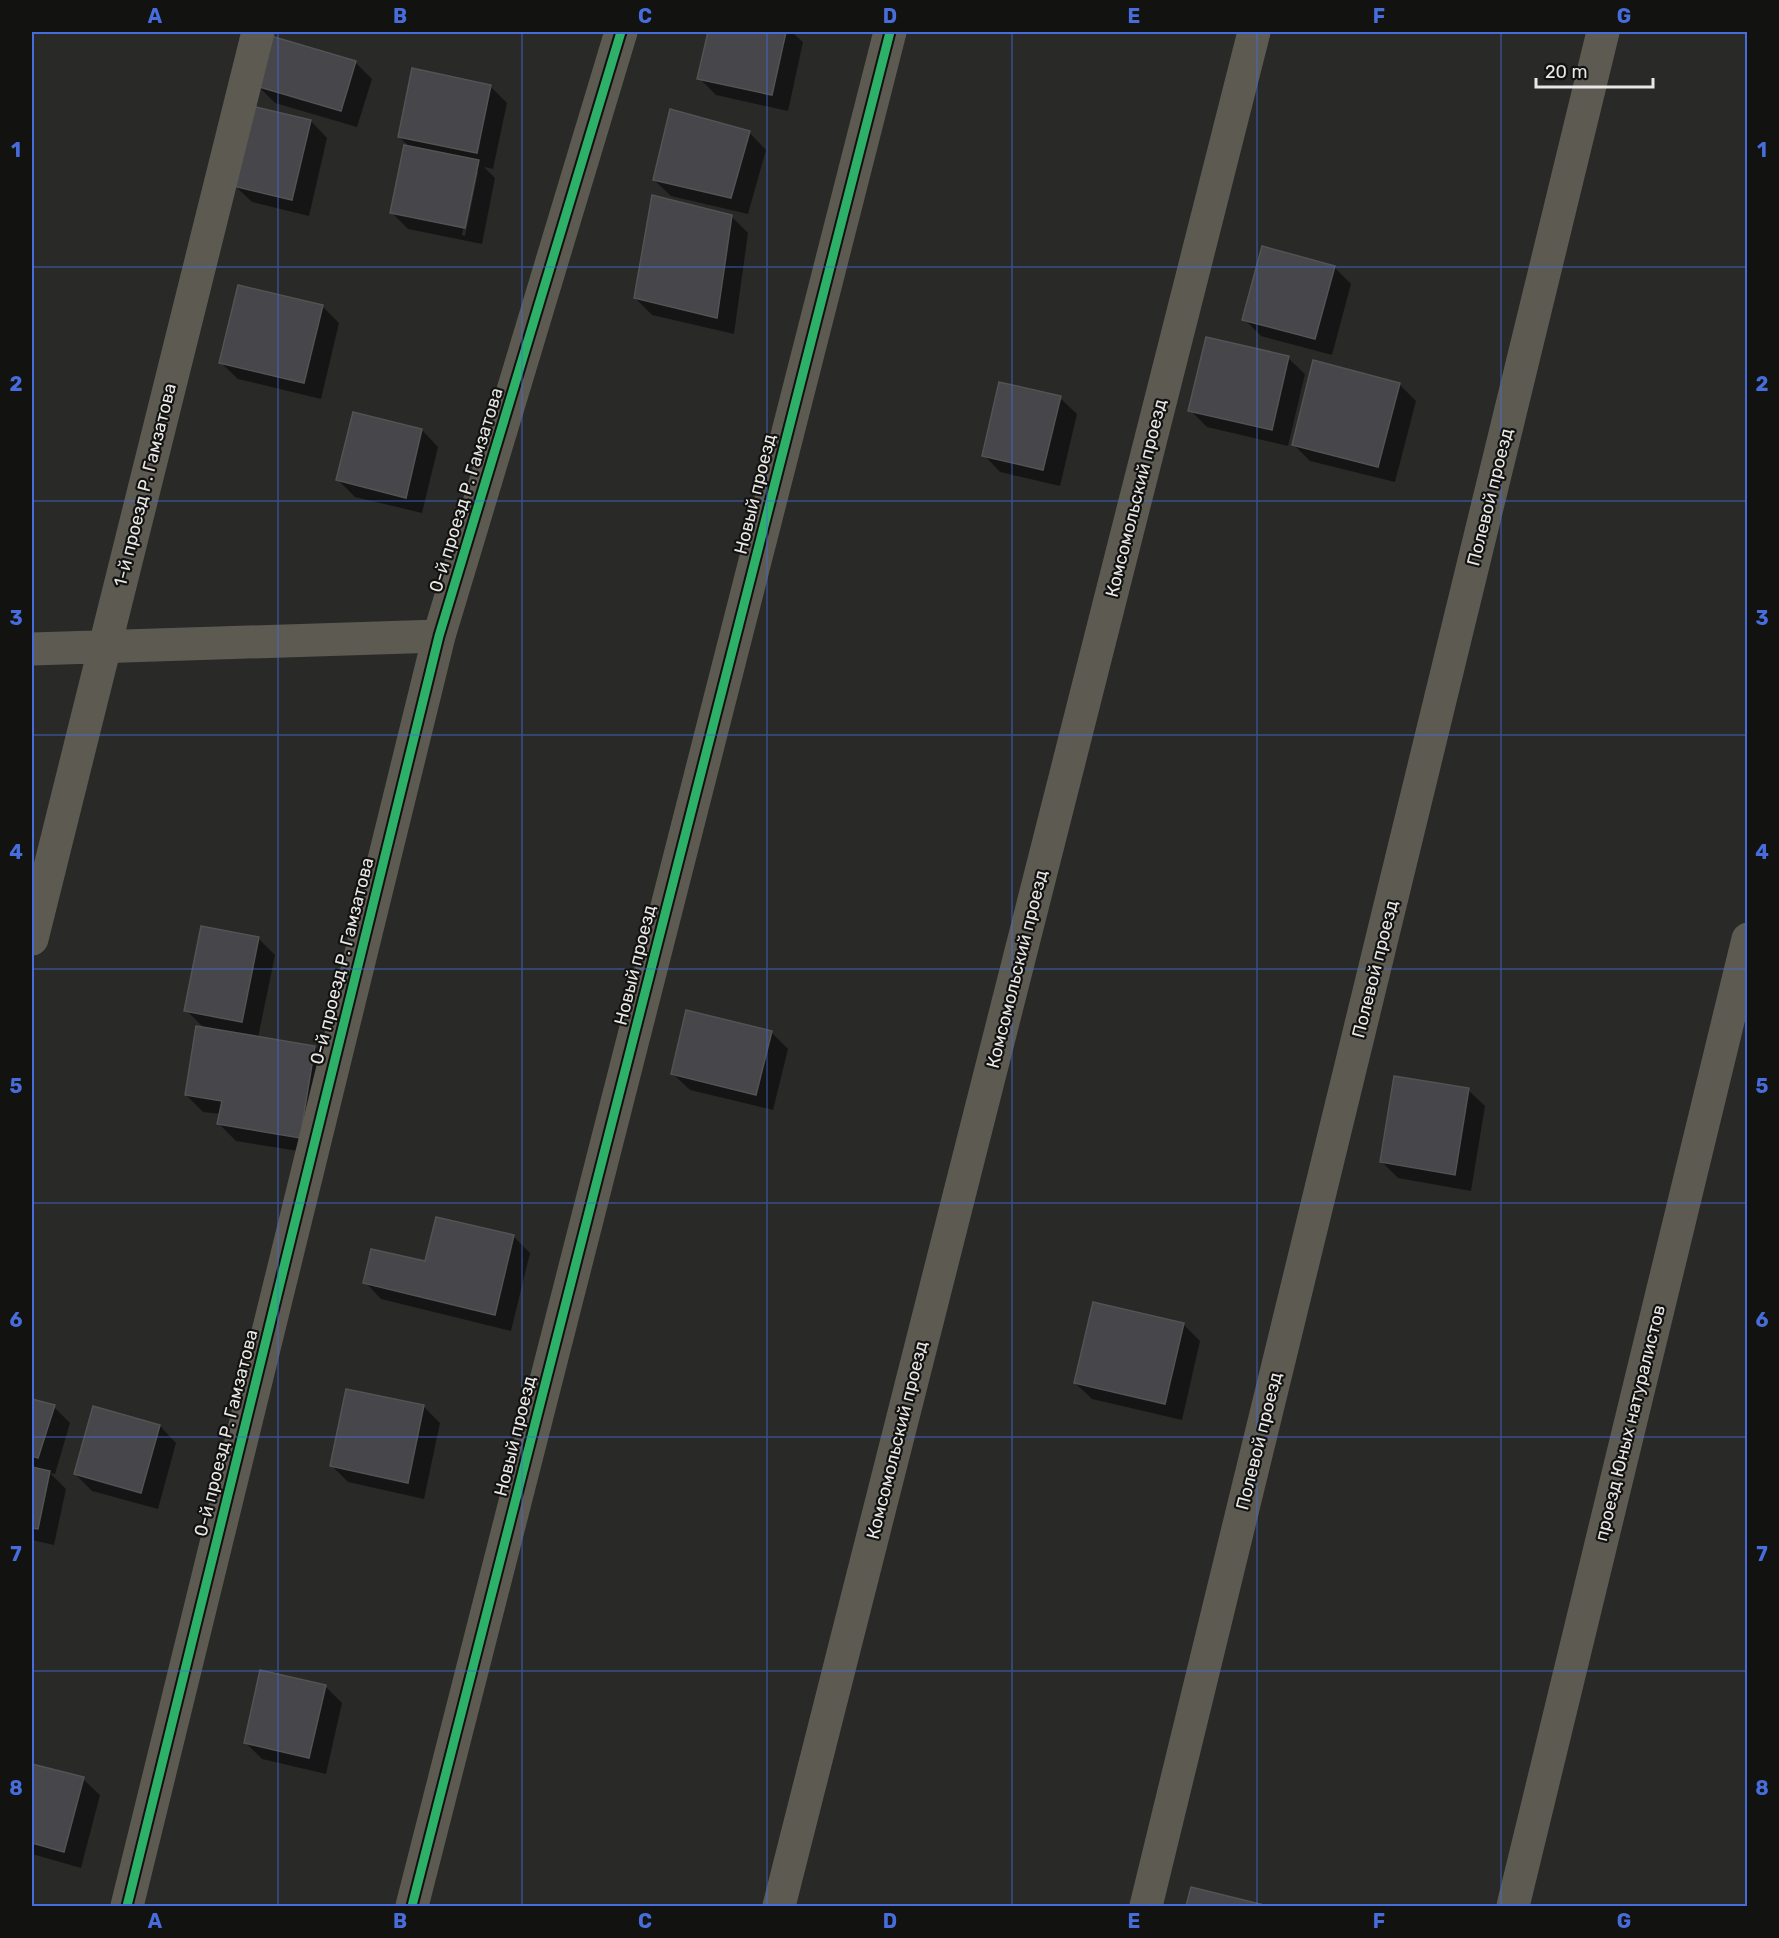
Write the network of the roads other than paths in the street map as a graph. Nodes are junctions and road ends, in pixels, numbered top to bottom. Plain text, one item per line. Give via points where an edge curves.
1 (258, 32) edge
2 (621, 32) edge
3 (890, 32) edge
4 (1254, 32) edge
5 (1604, 32) edge
6 (439, 636) junction
7 (104, 648) junction
8 (32, 649) edge
9 (32, 939) edge
10 (1748, 939) edge
11 (127, 1906) edge
12 (412, 1906) edge
13 (780, 1906) edge
14 (1146, 1906) edge
15 (1513, 1906) edge

1 - 7 street, 1-й проезд Р. Гамзатова
2 - 6 street, 0-й проезд Р. Гамзатова
3 - 12 street, Новый проезд
4 - 13 street, Комсомольский проезд
5 - 14 street, Полевой проезд
6 - 7 street
6 - 11 street, 0-й проезд Р. Гамзатова
7 - 8 street
7 - 9 street, 1-й проезд Р. Гамзатова
10 - 15 street, проезд Юных натуралистов

